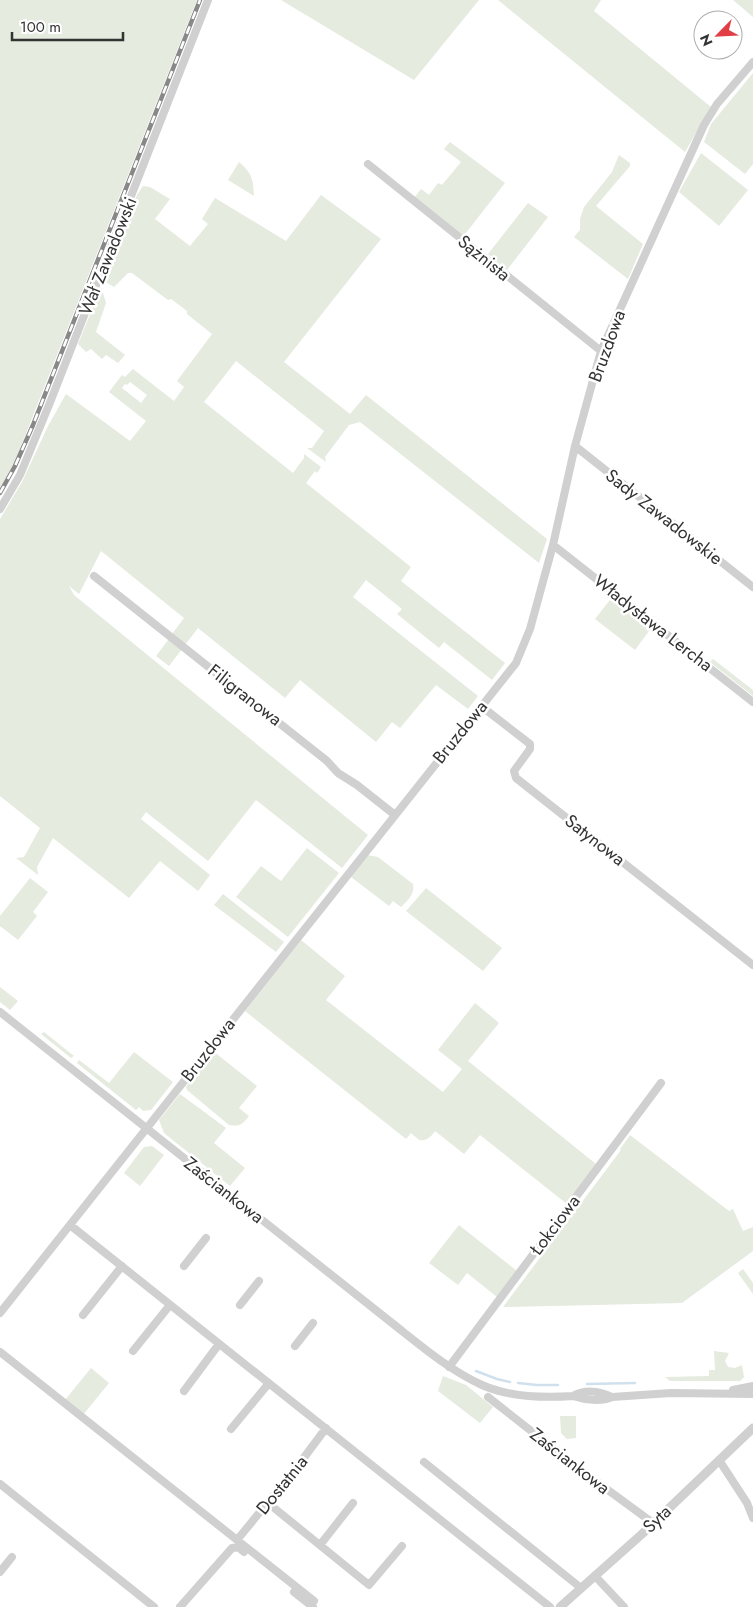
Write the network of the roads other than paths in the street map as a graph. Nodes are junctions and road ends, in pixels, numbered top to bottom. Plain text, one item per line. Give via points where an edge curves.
1 (208, 0) edge
2 (753, 62) edge
3 (368, 164) dead end
4 (601, 351) junction
5 (575, 446) junction
6 (0, 509) edge
7 (553, 545) junction
8 (94, 576) dead end
9 (753, 587) edge
10 (753, 702) edge
11 (481, 706) junction
12 (394, 815) junction
13 (753, 965) edge
14 (0, 1012) edge
15 (660, 1082) dead end
16 (146, 1129) junction
17 (70, 1225) junction
18 (206, 1238) dead end
19 (122, 1266) junction
20 (184, 1266) dead end
21 (259, 1281) dead end
22 (170, 1305) junction
23 (240, 1305) dead end
24 (0, 1313) edge
25 (83, 1315) dead end
26 (313, 1323) dead end
27 (219, 1344) junction
28 (295, 1346) dead end
29 (133, 1351) dead end
30 (0, 1352) edge
31 (449, 1367) junction
32 (269, 1383) junction
33 (753, 1386) edge
34 (184, 1391) dead end
35 (720, 1392) junction
36 (753, 1394) edge
37 (488, 1398) dead end
38 (326, 1428) junction
39 (753, 1428) edge
40 (231, 1429) dead end
41 (719, 1460) junction
42 (424, 1462) dead end
43 (0, 1484) edge
44 (268, 1503) junction
45 (353, 1503) dead end
46 (753, 1518) edge
47 (653, 1523) junction
48 (235, 1544) junction
49 (320, 1545) junction
50 (402, 1546) dead end
51 (12, 1557) dead end
52 (0, 1572) edge
53 (595, 1576) junction
54 (581, 1588) junction
55 (304, 1600) junction
56 (313, 1604) edge
57 (154, 1607) edge
58 (180, 1607) edge
59 (299, 1607) edge
60 (550, 1607) edge
61 (560, 1607) edge
62 (624, 1607) edge

1 - 6 street, Wał Zawadowski via 49,406 20,475
2 - 4 street, Bruzdowa via 717,104 704,125
3 - 4 street, Sążnista
4 - 5 street, Bruzdowa
5 - 7 street, Bruzdowa
5 - 9 street, Sady Zawadowskie
7 - 10 street, Władysława Lercha
7 - 11 street, Bruzdowa via 521,655
8 - 12 street, Filigranowa
11 - 12 street, Bruzdowa
11 - 13 street, Satynowa via 530,744 514,772 516,778
12 - 16 street, Bruzdowa
14 - 16 street, Zaściankowa
15 - 31 street, Łokciowa
16 - 17 street, Bruzdowa
16 - 31 street, Zaściankowa
17 - 19 street
17 - 24 street, Bruzdowa
18 - 20 street
19 - 22 street
19 - 25 street
21 - 23 street
22 - 27 street
22 - 29 street
26 - 28 street
27 - 32 street
27 - 34 street
30 - 48 street
31 - 35 street, Zaściankowa via 483,1385 522,1395 574,1396 581,1392 602,1392 612,1397
32 - 38 street
32 - 40 street
33 - 35 street
35 - 36 street
37 - 47 street, Zaściankowa
38 - 44 street, Dostatnia
38 - 60 street
39 - 41 street, Syta
41 - 46 street
41 - 47 street, Syta
42 - 54 street
43 - 57 street
44 - 48 street, Dostatnia
44 - 49 street
45 - 49 street
47 - 53 street, Syta
48 - 55 street
48 - 56 street
48 - 58 street, Dostatnia
49 - 50 street via 369,1585
51 - 52 street
53 - 54 street, Syta
53 - 62 street
54 - 61 street, Syta
55 - 56 street
55 - 59 street

